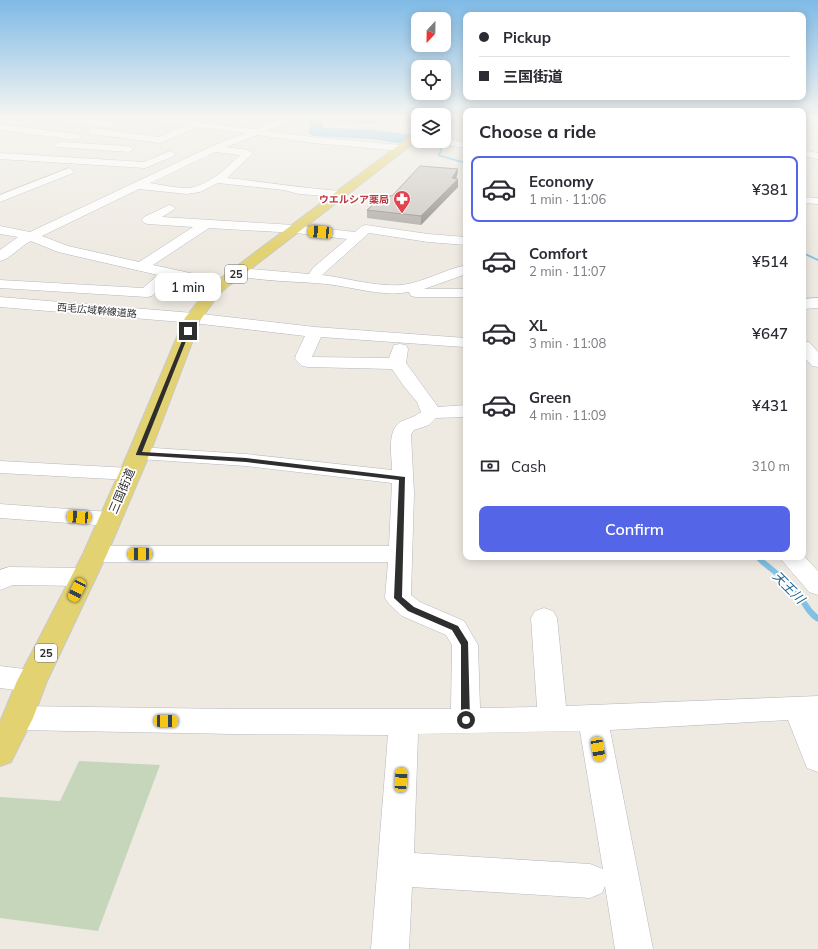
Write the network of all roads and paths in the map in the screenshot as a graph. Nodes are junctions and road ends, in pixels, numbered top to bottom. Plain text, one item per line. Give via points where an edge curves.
1 (87, 161) edge
2 (154, 161) edge
3 (186, 161) edge
4 (239, 161) edge
5 (383, 161) edge
6 (0, 166) edge
7 (176, 166) junction
8 (198, 169) dead end
9 (69, 171) junction
10 (160, 174) junction
11 (216, 180) junction
12 (136, 185) junction
13 (340, 194) junction
14 (0, 198) edge
15 (806, 200) edge
16 (818, 200) edge
17 (169, 209) dead end
18 (206, 224) junction
19 (0, 230) edge
20 (293, 230) junction
21 (30, 236) junction
22 (358, 236) junction
23 (463, 241) edge
24 (2, 252) edge
25 (143, 266) junction
26 (463, 270) edge
27 (169, 272) junction
28 (239, 272) junction
29 (313, 279) junction
30 (0, 284) edge
31 (222, 284) junction
32 (402, 289) junction
33 (463, 293) edge
34 (0, 302) edge
35 (818, 303) edge
36 (806, 304) edge
37 (194, 318) junction
38 (315, 332) junction
39 (403, 339) junction
40 (463, 342) edge
41 (806, 349) edge
42 (397, 362) junction
43 (818, 362) edge
44 (463, 411) edge
45 (431, 413) junction
46 (139, 454) junction
47 (0, 467) edge
48 (130, 474) junction
49 (402, 478) junction
50 (0, 511) edge
51 (110, 519) junction
52 (400, 554) junction
53 (794, 560) edge
54 (89, 565) junction
55 (0, 581) edge
56 (818, 586) edge
57 (544, 618) dead end
58 (0, 677) edge
59 (32, 681) junction
60 (808, 708) edge
61 (18, 718) junction
62 (593, 718) junction
63 (553, 719) junction
64 (466, 720) junction
65 (404, 721) junction
66 (0, 752) edge
67 (818, 758) edge
68 (396, 869) junction
69 (590, 881) dead end
70 (390, 949) edge
71 (634, 949) edge

1 - 2 street via 145,165
3 - 7 street
4 - 11 street
5 - 13 main road, 三国街道 / 25
6 - 9 street
7 - 8 street
7 - 10 street
9 - 10 street
9 - 14 street
10 - 12 street
11 - 12 street via 188,191
11 - 13 street
12 - 21 street
13 - 20 main road, 三国街道 / 25
15 - 16 street
17 - 18 street via 148,220
18 - 20 street
18 - 25 street
19 - 21 street
20 - 22 street
20 - 28 main road, 三国街道 / 25
21 - 24 street
21 - 25 street via 63,249
22 - 23 street via 366,229
22 - 29 street via 318,271
25 - 27 street
26 - 32 street
27 - 30 street via 147,293
27 - 31 street
28 - 29 street
28 - 31 main road, 三国街道 / 25
29 - 32 street
31 - 37 main road, 三国街道 / 25
32 - 33 street via 402,292
34 - 37 street, 西毛広域幹線道路
35 - 36 street
37 - 38 street, 西毛広域幹線道路
37 - 46 main road, 三国街道 / 25
38 - 39 street, 西毛広域幹線道路
38 - 42 street via 304,355 308,362
39 - 40 street, 西毛広域幹線道路
39 - 42 street
41 - 43 street
42 - 45 street via 429,406
44 - 45 street
45 - 49 street via 422,421 407,426 401,434
46 - 48 main road, 三国街道 / 25
46 - 49 street via 246,460
47 - 48 street
48 - 51 main road, 三国街道 / 25
49 - 52 street
50 - 51 street
51 - 54 main road, 三国街道 / 25
52 - 54 street
52 - 64 street via 398,598 411,609 455,628 465,645
53 - 56 street
54 - 55 street via 9,576
54 - 59 main road, 三国街道 / 25
57 - 63 street
58 - 59 street
59 - 61 main road, 三国街道 / 25
60 - 62 street
60 - 67 street
61 - 65 street
61 - 66 main road, 三国街道 / 25
62 - 63 street
62 - 71 street
63 - 64 street
64 - 65 street
65 - 68 street
68 - 69 street
68 - 70 street

